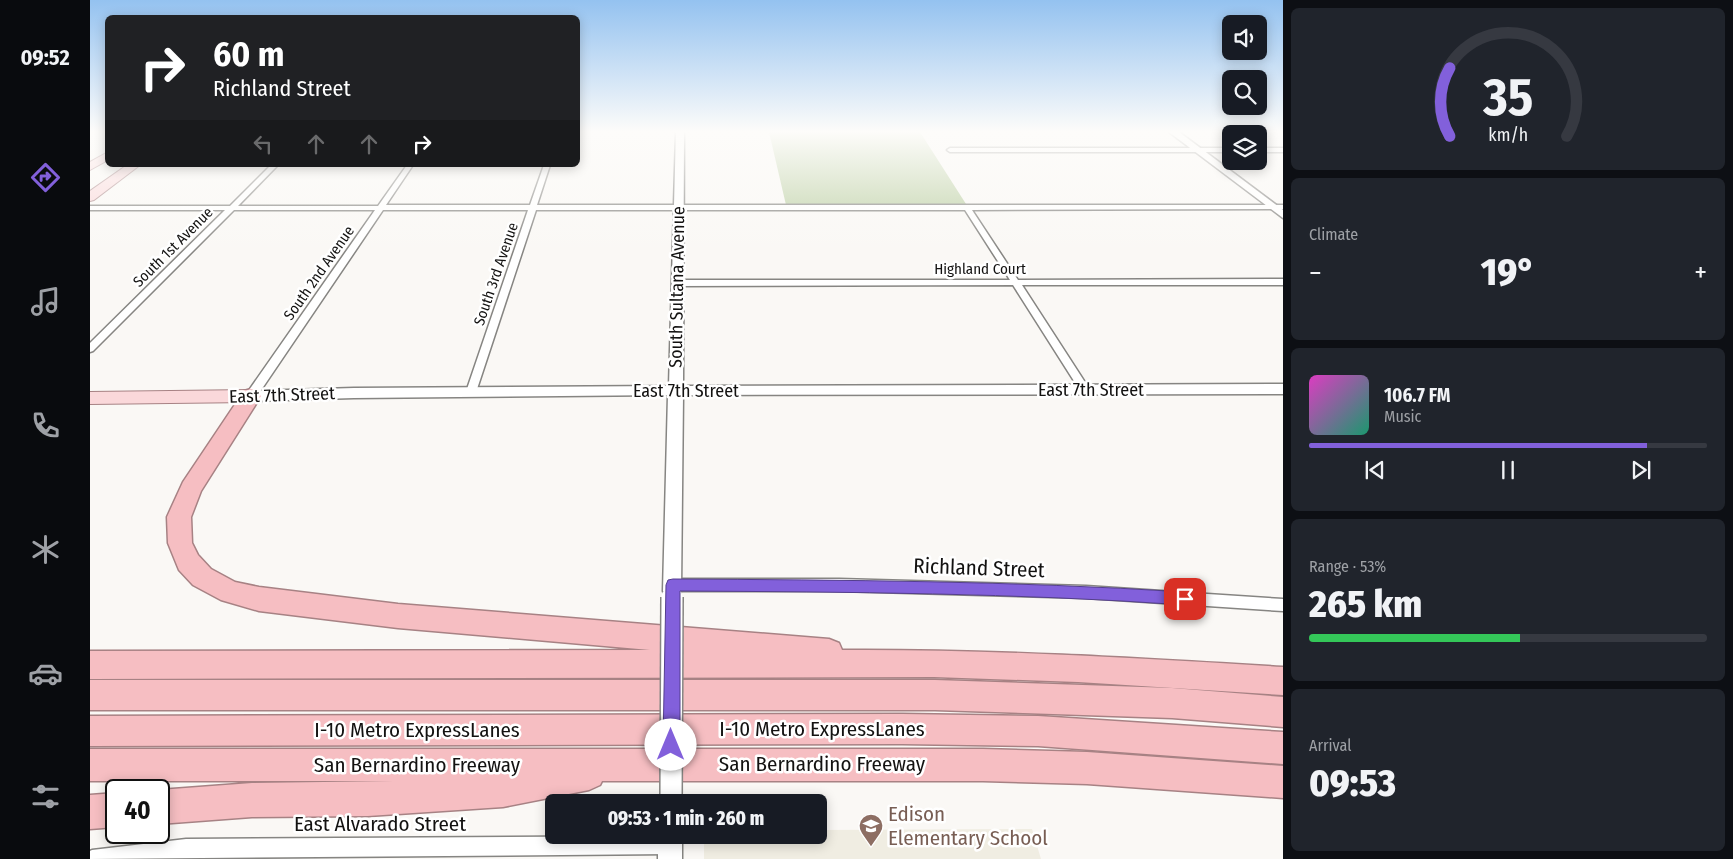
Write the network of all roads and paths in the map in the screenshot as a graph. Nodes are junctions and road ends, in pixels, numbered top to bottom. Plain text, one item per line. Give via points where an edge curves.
1 (124, 172) edge
2 (268, 172) edge
3 (405, 172) edge
4 (545, 172) edge
5 (679, 172) edge
6 (1225, 172) edge
7 (90, 197) edge
8 (1283, 206) edge
9 (679, 207) junction
10 (967, 207) junction
11 (1272, 207) junction
12 (90, 208) edge
13 (231, 208) junction
14 (380, 208) junction
15 (533, 208) junction
16 (1283, 215) edge
17 (1015, 282) junction
18 (1283, 282) edge
19 (677, 283) junction
20 (90, 349) edge
21 (1283, 389) edge
22 (1085, 390) junction
23 (676, 391) junction
24 (471, 392) junction
25 (251, 396) junction
26 (90, 398) edge
27 (673, 588) junction
28 (1283, 605) edge
29 (934, 663) junction
30 (90, 664) edge
31 (1283, 681) edge
32 (90, 696) edge
33 (1283, 712) edge
34 (90, 731) edge
35 (1283, 748) edge
36 (90, 765) edge
37 (636, 765) junction
38 (1283, 782) edge
39 (670, 794) edge
40 (170, 806) edge
41 (105, 811) edge
42 (90, 812) edge
43 (670, 846) edge
44 (92, 859) edge

1 - 7 main road
2 - 13 street, South 1st Avenue
3 - 14 street, South 2nd Avenue
4 - 15 street, South 3rd Avenue
5 - 9 street, South Sultana Avenue
6 - 11 street
8 - 11 street
9 - 10 street
9 - 15 street
9 - 19 street, South Sultana Avenue
10 - 11 street
10 - 17 street
11 - 16 street
12 - 13 street
13 - 14 street
13 - 20 street, South 1st Avenue
14 - 15 street
14 - 25 street, South 2nd Avenue
15 - 24 street, South 3rd Avenue
17 - 18 street, Highland Court
17 - 19 street, Highland Court
17 - 22 street
19 - 23 street, South Sultana Avenue
21 - 22 street, East 7th Street
22 - 23 street, East 7th Street
23 - 24 street, East 7th Street
23 - 27 street, South Sultana Avenue
24 - 25 street, East 7th Street
25 - 26 main road, East 7th Street
25 - 29 highway via 191,488 179,517 180,543 188,562 202,577 230,592 259,599 398,616
27 - 28 street, Richland Street via 840,585 1086,592
27 - 39 street, South Sultana Avenue, bridge
29 - 30 highway
29 - 31 highway
32 - 33 highway, I-10 Metro ExpressLanes via 935,695 1163,703
34 - 35 highway, I-10 Metro ExpressLanes via 912,729 1038,731
36 - 37 highway, San Bernardino Freeway
37 - 38 highway, San Bernardino Freeway via 992,765
37 - 40 highway via 503,791
41 - 42 highway
43 - 44 street, East Alvarado Street via 186,848

